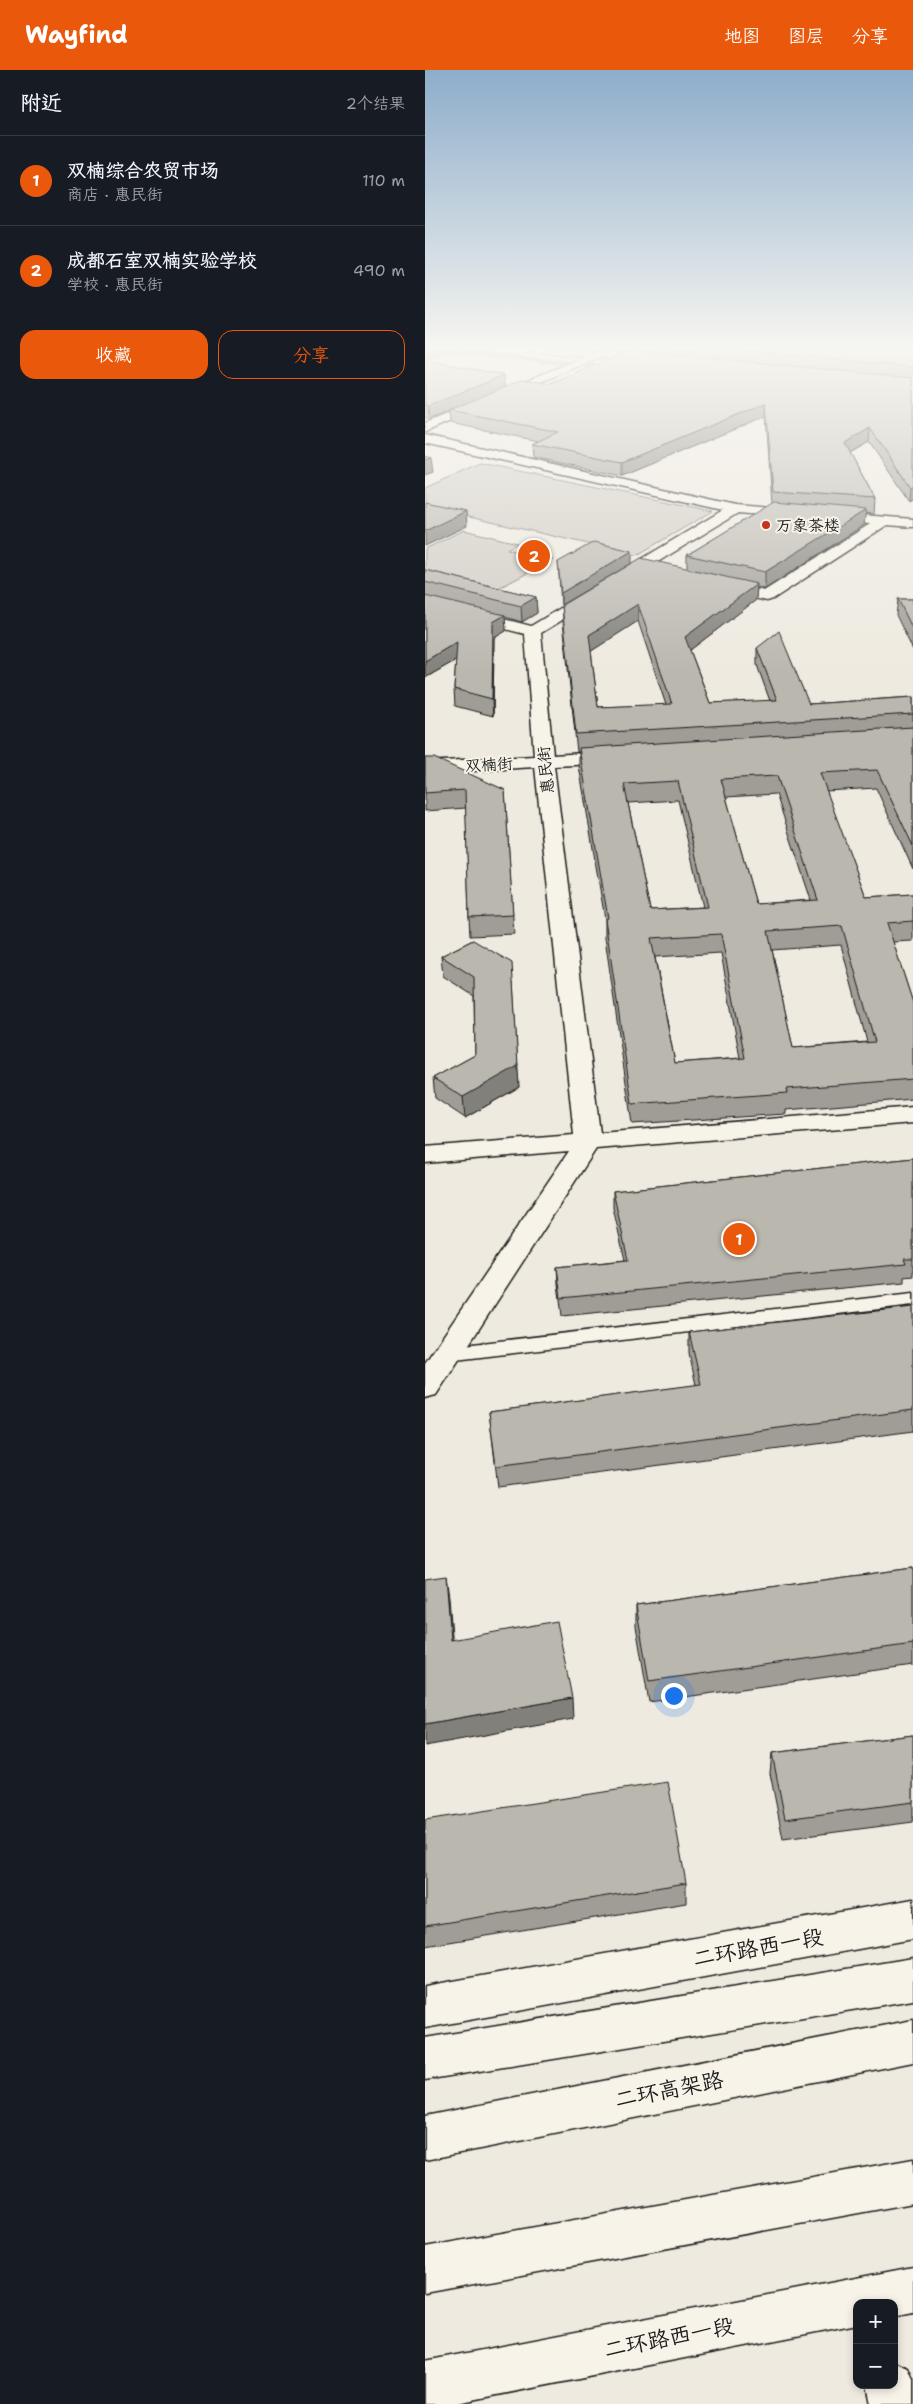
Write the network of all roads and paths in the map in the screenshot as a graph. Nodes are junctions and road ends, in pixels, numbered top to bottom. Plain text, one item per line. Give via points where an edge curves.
1 (506, 457) edge
2 (735, 508) junction
3 (884, 521) junction
4 (913, 524) edge
5 (703, 582) edge
6 (425, 604) edge
7 (533, 631) junction
8 (634, 756) edge
9 (544, 761) junction
10 (425, 768) edge
11 (913, 1115) edge
12 (588, 1142) junction
13 (425, 1155) edge
14 (913, 1299) edge
15 (447, 1354) junction
16 (425, 1386) edge
17 (913, 1919) edge
18 (913, 1979) edge
19 (425, 2007) edge
20 (913, 2041) edge
21 (425, 2059) edge
22 (425, 2138) edge
23 (913, 2181) edge
24 (425, 2270) edge
25 (886, 2297) edge
26 (425, 2385) edge
27 (892, 2389) edge
28 (895, 2404) edge

1 - 2 main road
2 - 3 main road
2 - 7 main road via 648,569
3 - 4 main road
3 - 5 main road via 767,596
6 - 7 main road
7 - 9 main road, 惠民街
8 - 9 main road, 双楠街
9 - 10 main road, 双楠街
9 - 12 main road, 惠民街
11 - 12 main road
12 - 13 main road
12 - 15 main road
14 - 15 lane
15 - 16 main road
17 - 19 main road, 二环路西一段
18 - 21 main road
20 - 22 main road, 二环高架路
23 - 24 main road
25 - 26 main road, 二环路西一段
27 - 28 main road

